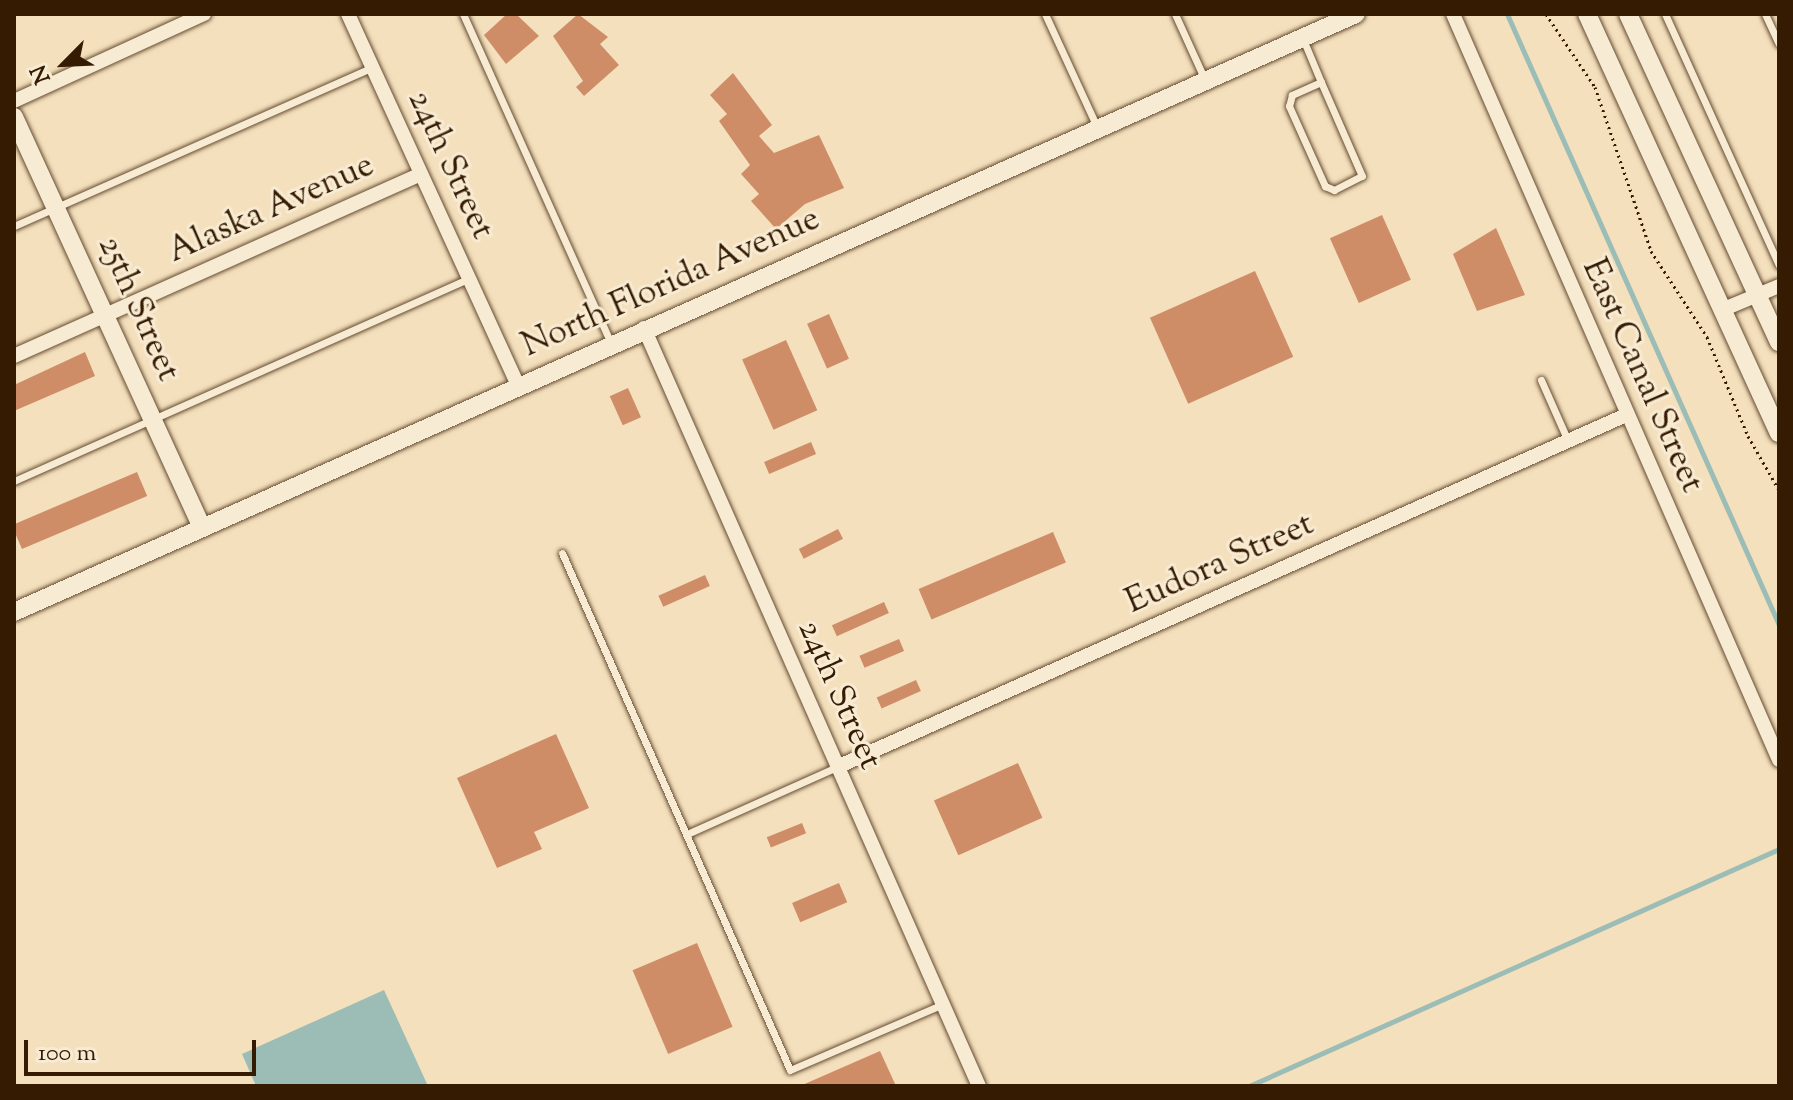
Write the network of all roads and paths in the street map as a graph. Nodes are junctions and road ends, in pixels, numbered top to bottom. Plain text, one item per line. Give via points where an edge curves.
1 (204, 14) edge
2 (348, 14) edge
3 (463, 14) edge
4 (1045, 14) edge
5 (1175, 14) edge
6 (1356, 14) edge
7 (1453, 14) edge
8 (1546, 14) edge
9 (1587, 14) edge
10 (1628, 14) edge
11 (1665, 14) edge
12 (1765, 14) edge
13 (1302, 37) junction
14 (1779, 44) edge
15 (372, 67) junction
16 (1205, 80) junction
17 (1321, 82) junction
18 (14, 101) edge
19 (14, 117) edge
20 (1098, 129) junction
21 (420, 174) junction
22 (57, 207) junction
23 (14, 226) edge
24 (1779, 265) edge
25 (469, 278) junction
26 (1779, 286) edge
27 (1757, 294) junction
28 (1724, 309) junction
29 (105, 316) junction
30 (644, 328) junction
31 (1779, 342) edge
32 (611, 343) junction
33 (14, 356) edge
34 (1541, 380) dead end
35 (518, 385) junction
36 (1626, 415) junction
37 (153, 419) junction
38 (1779, 433) edge
39 (1568, 441) junction
40 (14, 481) edge
41 (1779, 490) edge
42 (202, 527) junction
43 (562, 553) dead end
44 (14, 612) edge
45 (1779, 760) edge
46 (837, 767) junction
47 (687, 834) junction
48 (943, 1004) junction
49 (979, 1086) edge

1 - 18 street
2 - 15 street, 24th Street
3 - 32 lane
4 - 20 lane
5 - 16 lane
6 - 13 main road, North Florida Avenue
7 - 36 street, East Canal Street
8 - 41 path via 1595,87 1651,251 1707,337 1748,436
9 - 28 main road
10 - 27 main road
11 - 24 lane
12 - 14 lane
13 - 16 main road, North Florida Avenue
13 - 17 lane
15 - 21 street, 24th Street
15 - 22 lane
16 - 20 main road, North Florida Avenue
17 - 17 lane via 1292,95 1289,106 1325,186 1334,190 1362,176
19 - 22 main road, 25th Street
20 - 30 main road, North Florida Avenue
21 - 25 street, 24th Street
21 - 29 street, Alaska Avenue
22 - 23 lane
22 - 29 main road, 25th Street
25 - 35 street, 24th Street
25 - 37 lane
26 - 27 street
27 - 28 street
27 - 31 main road
28 - 38 main road
29 - 33 street, Alaska Avenue
29 - 37 main road, 25th Street
30 - 32 main road, North Florida Avenue
30 - 46 street, 24th Street
32 - 35 main road, North Florida Avenue
34 - 39 lane
35 - 42 main road, North Florida Avenue
36 - 39 street, Eudora Street
36 - 45 street, East Canal Street
37 - 40 lane
37 - 42 main road, 25th Street
39 - 46 street, Eudora Street
42 - 44 main road, North Florida Avenue
43 - 47 lane
46 - 47 lane
46 - 48 street, 24th Street
47 - 48 lane via 790,1070
48 - 49 street, 24th Street

